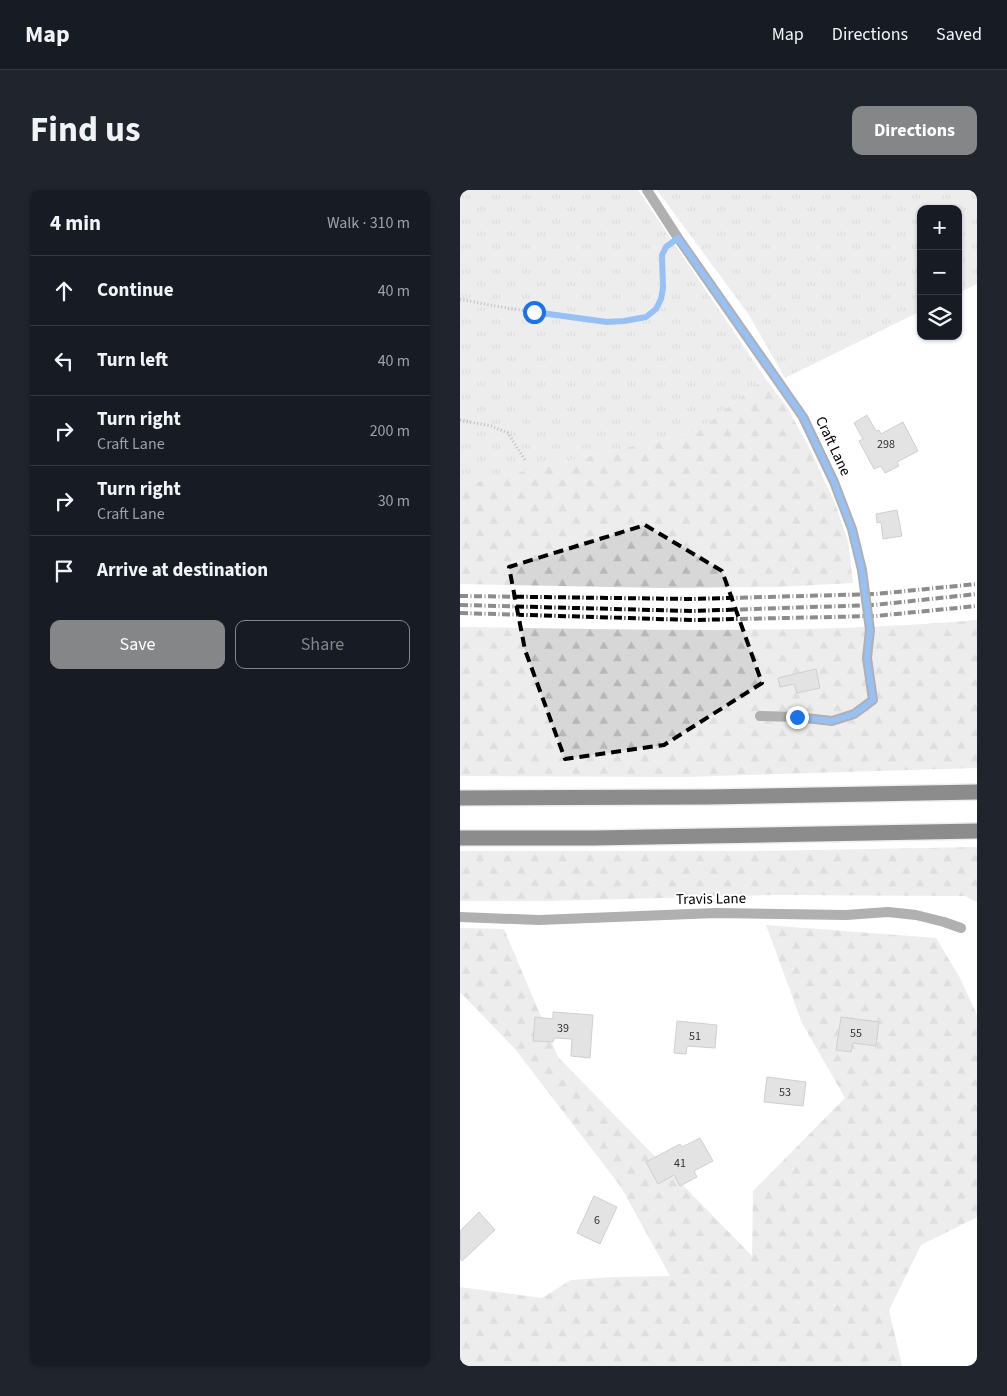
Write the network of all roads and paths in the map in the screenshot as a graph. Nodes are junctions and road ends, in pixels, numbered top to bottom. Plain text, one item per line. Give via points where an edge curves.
1 (647, 190) edge
2 (678, 238) junction
3 (460, 299) edge
4 (460, 420) edge
5 (526, 460) dead end
6 (760, 716) dead end
7 (977, 792) edge
8 (460, 798) edge
9 (977, 831) edge
10 (460, 838) edge
11 (460, 917) edge
12 (961, 928) dead end

1 - 2 street, Craft Lane
2 - 3 path via 666,247 662,255 661,299 656,309 646,317 607,322
2 - 6 street, Craft Lane, bridge via 803,417 834,482 852,529 862,570 870,630 867,658 873,700 854,714 832,721
4 - 5 path via 508,433
7 - 8 highway
9 - 10 highway
11 - 12 street, Travis Lane via 539,920 716,913 846,915 888,912 916,915

